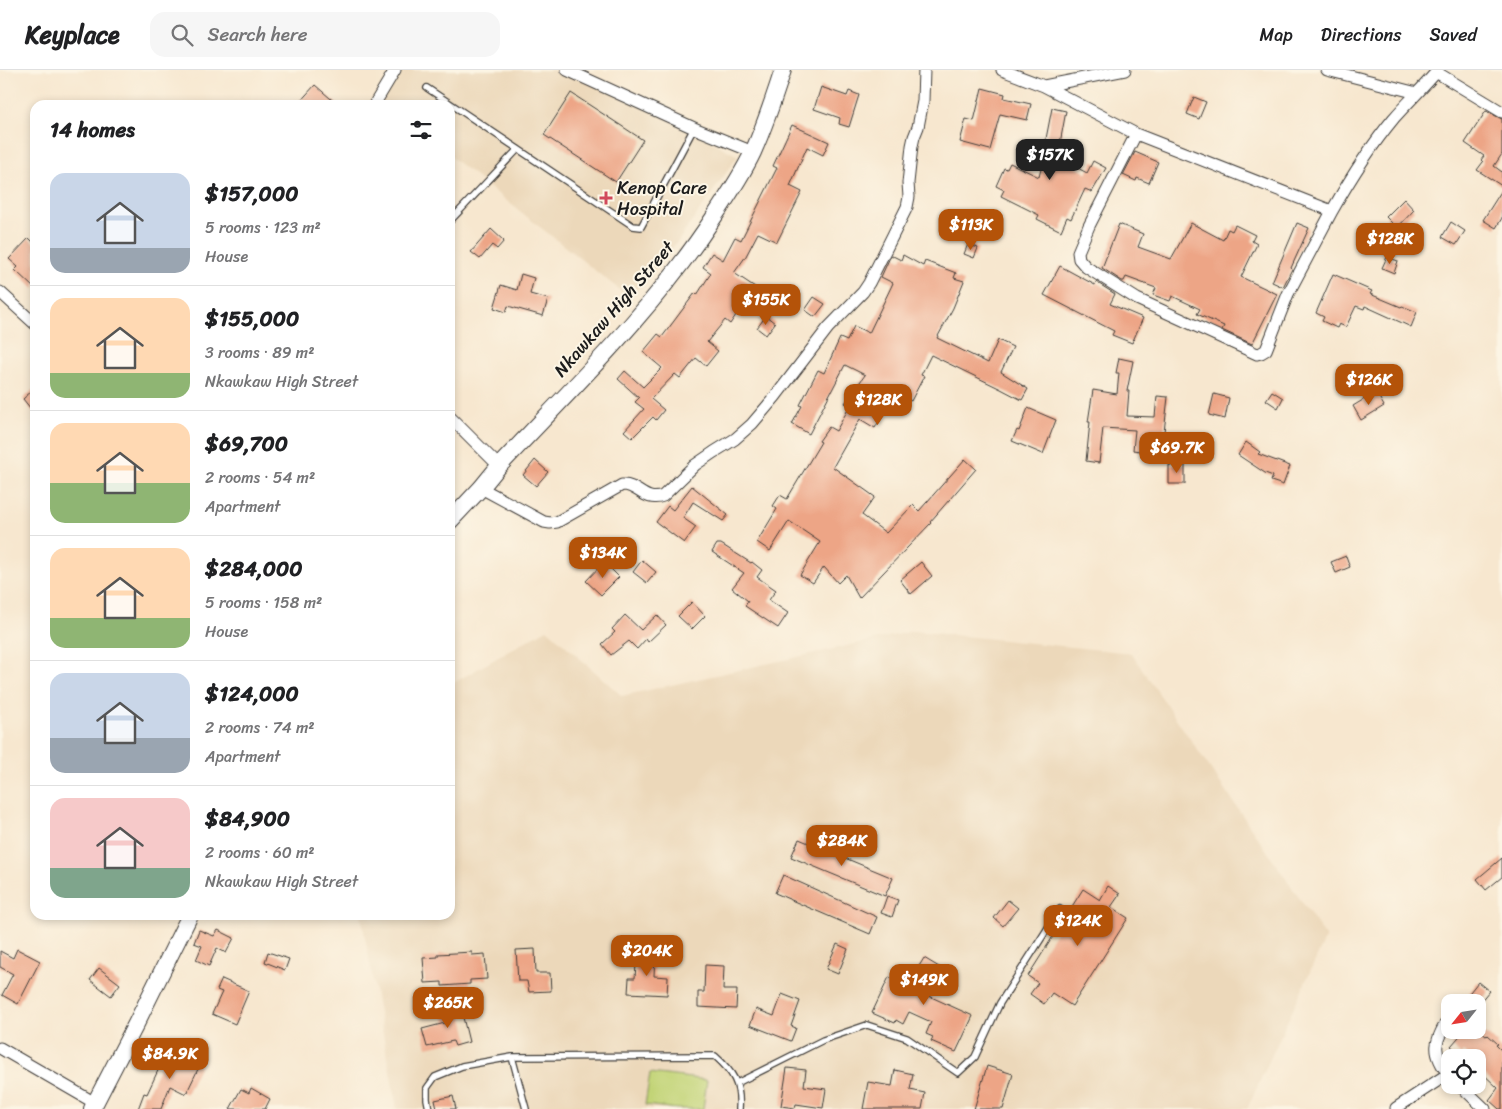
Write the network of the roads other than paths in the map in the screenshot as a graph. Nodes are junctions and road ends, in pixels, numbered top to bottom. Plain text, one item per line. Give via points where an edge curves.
1 (396, 70) edge
2 (567, 70) edge
3 (783, 70) edge
4 (924, 70) edge
5 (1002, 70) edge
6 (1125, 70) edge
7 (1327, 70) edge
8 (1437, 71) edge
9 (1044, 86) junction
10 (427, 88) dead end
11 (1417, 94) junction
12 (377, 100) edge
13 (445, 100) edge
14 (455, 107) edge
15 (1502, 112) edge
16 (694, 128) junction
17 (1136, 134) junction
18 (518, 149) junction
19 (753, 152) junction
20 (1332, 211) junction
21 (455, 216) edge
22 (0, 292) edge
23 (30, 319) edge
24 (455, 422) edge
25 (498, 466) junction
26 (481, 488) junction
27 (455, 516) edge
28 (1060, 909) dead end
29 (188, 920) edge
30 (1441, 1032) edge
31 (0, 1048) edge
32 (512, 1057) junction
33 (1441, 1061) edge
34 (1441, 1080) edge
35 (737, 1083) junction
36 (1469, 1094) edge
37 (94, 1106) edge
38 (1396, 1108) edge
39 (429, 1109) edge
40 (526, 1109) edge
41 (739, 1109) edge
42 (1485, 1109) edge

1 - 12 street
2 - 16 street
3 - 19 main road, Nkawkaw High Street
4 - 26 street via 923,102 910,162 909,197 901,221 869,283 828,328 752,424 695,465 663,496 649,497 622,485 557,522 544,522
5 - 9 street
6 - 9 street
7 - 11 street
8 - 11 street
8 - 15 street
9 - 17 street
10 - 13 lane
11 - 20 street via 1368,153
14 - 18 lane
16 - 18 lane via 641,227 633,226
16 - 19 street
17 - 20 street
17 - 20 street via 1089,226 1078,252 1079,259 1086,267 1137,299 1257,354 1266,350 1288,294
18 - 21 lane
19 - 25 main road, Nkawkaw High Street via 736,185 673,275 639,316
22 - 23 street
24 - 25 street
25 - 26 main road, Nkawkaw High Street
26 - 27 main road, Nkawkaw High Street
28 - 35 lane via 1000,1003 975,1057 958,1073 907,1038 867,1025 823,1040
29 - 37 main road
30 - 33 street via 1436,1045
31 - 37 street
32 - 35 lane via 715,1056 729,1068
32 - 39 lane via 462,1066 434,1076 428,1088
32 - 40 lane
34 - 38 street
35 - 41 lane
36 - 42 street

